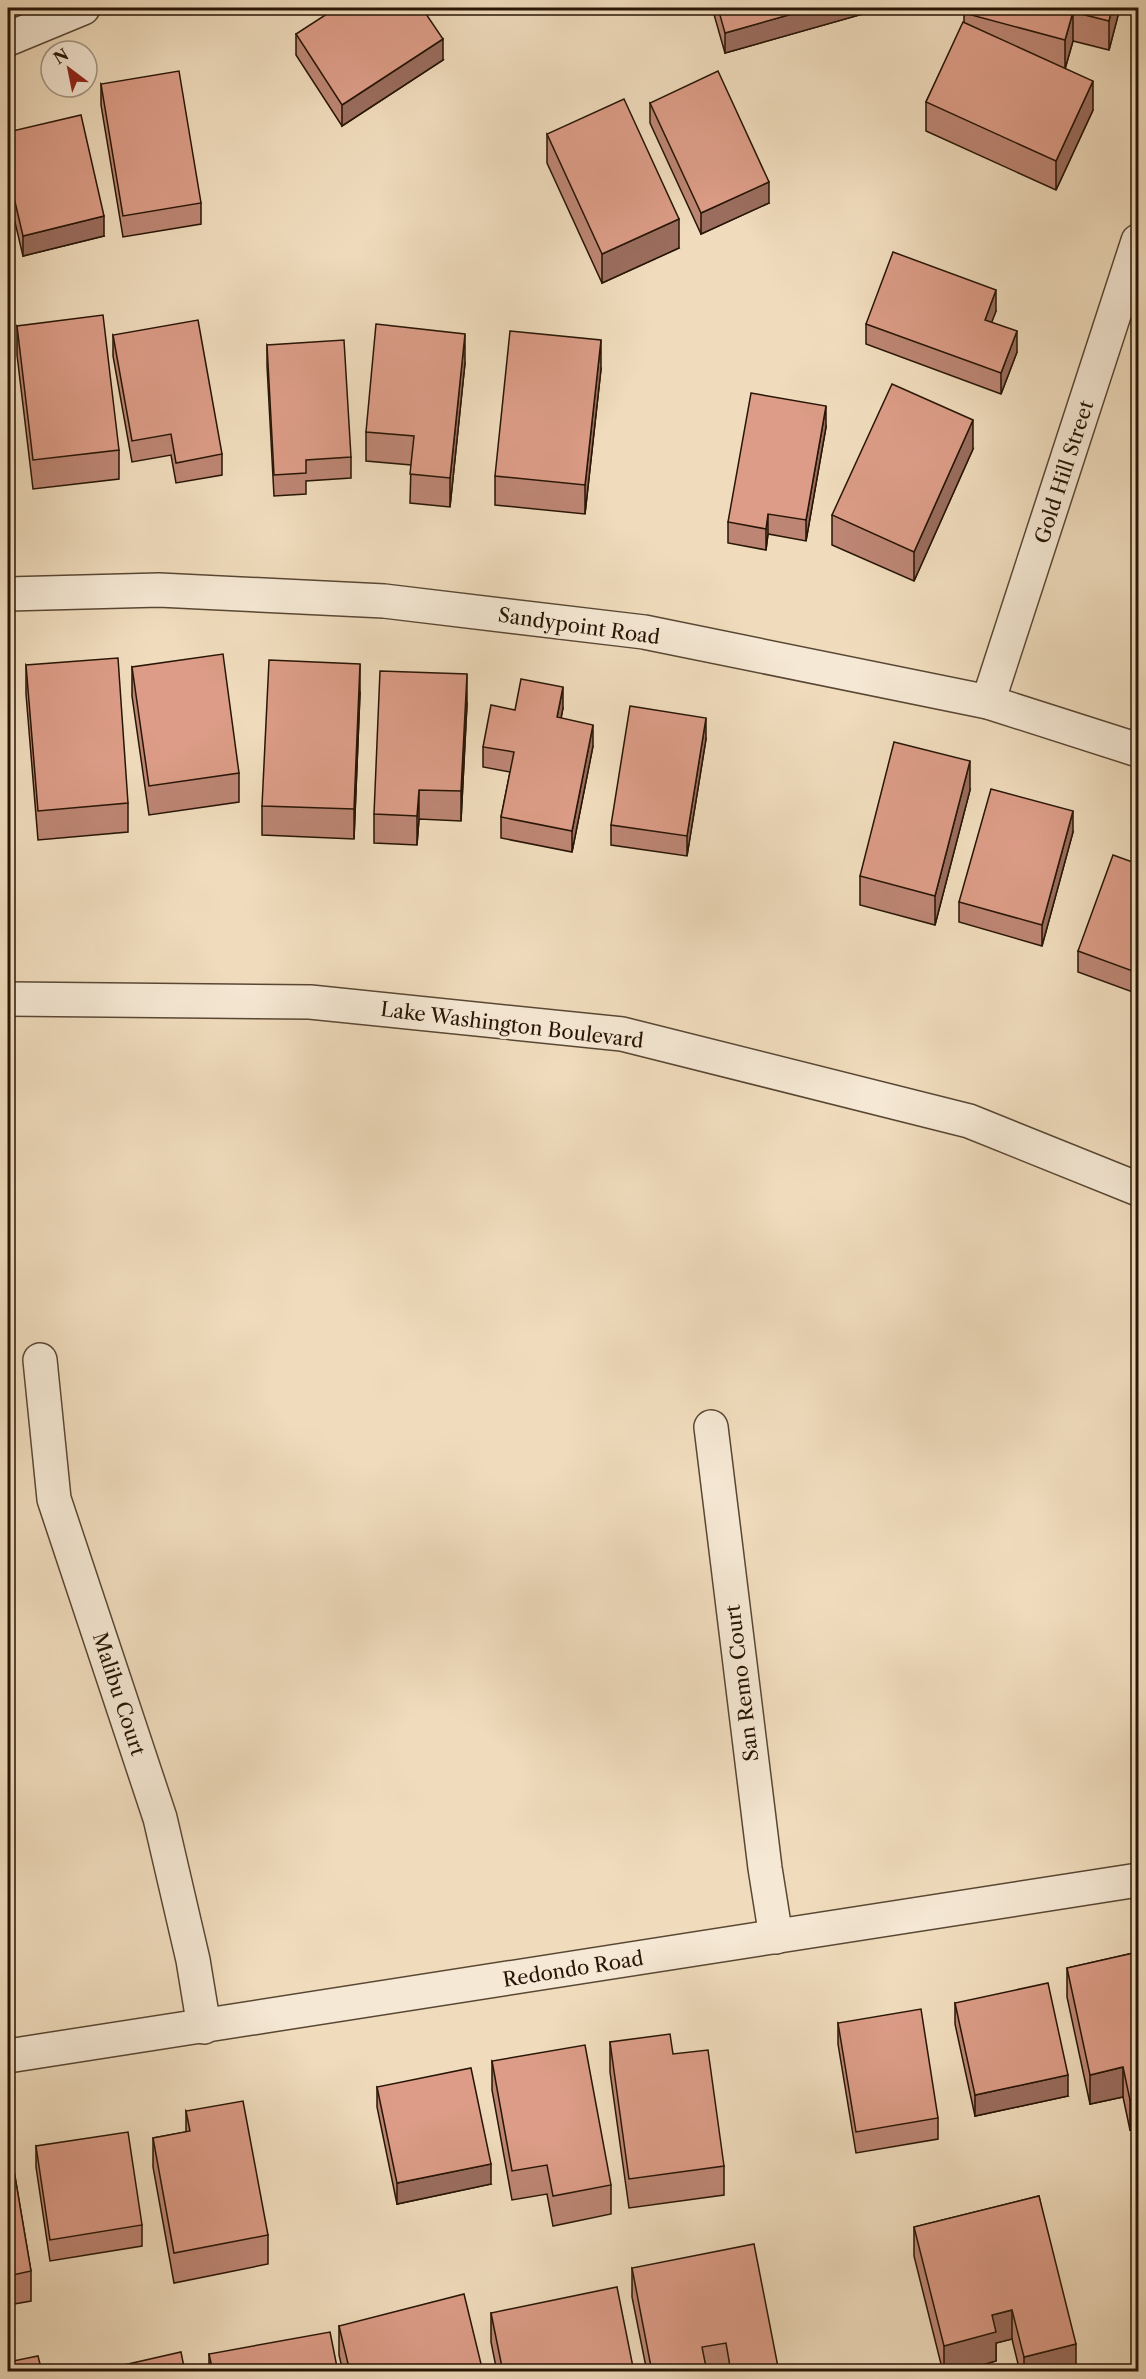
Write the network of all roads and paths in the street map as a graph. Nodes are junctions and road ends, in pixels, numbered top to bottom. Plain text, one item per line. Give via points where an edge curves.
1 (83, 8) edge
2 (8, 39) edge
3 (1138, 241) edge
4 (8, 594) edge
5 (988, 702) junction
6 (1138, 750) edge
7 (8, 999) edge
8 (1138, 1189) edge
9 (40, 1360) dead end
10 (711, 1427) dead end
11 (1138, 1880) edge
12 (776, 1937) junction
13 (204, 2027) junction
14 (8, 2056) edge

1 - 2 street
3 - 5 street, Gold Hill Street
4 - 5 street, Sandypoint Road via 159,590 384,601 644,632
5 - 6 street, Sandypoint Road
7 - 8 street, Lake Washington Boulevard via 310,1002 622,1034 969,1121
9 - 13 street, Malibu Court via 54,1498 160,1818 193,1960
10 - 12 street, San Remo Court
11 - 12 street, Redondo Road
12 - 13 street, Redondo Road
13 - 14 street, Redondo Road

